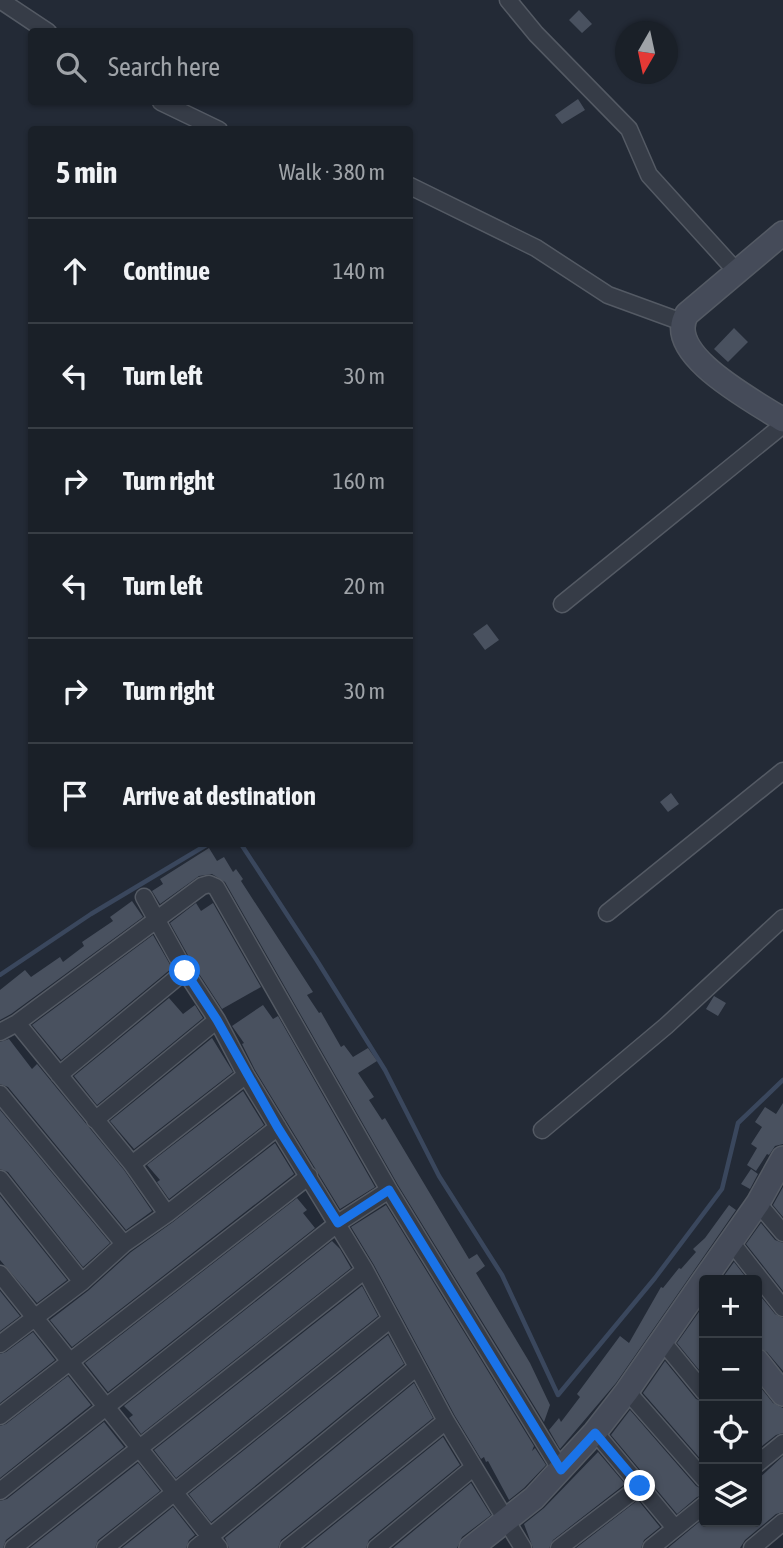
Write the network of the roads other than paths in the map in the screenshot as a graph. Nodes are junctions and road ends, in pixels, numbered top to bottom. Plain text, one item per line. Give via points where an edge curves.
1 (0, 0) edge
2 (508, 0) edge
3 (42, 28) edge
4 (167, 105) edge
5 (211, 126) edge
6 (413, 187) edge
7 (783, 233) edge
8 (737, 272) junction
9 (682, 322) junction
10 (783, 422) edge
11 (562, 604) dead end
12 (783, 771) edge
13 (145, 897) dead end
14 (607, 913) dead end
15 (783, 918) edge
16 (158, 920) junction
17 (185, 971) junction
18 (217, 1020) junction
19 (17, 1023) junction
20 (0, 1032) edge
21 (59, 1075) junction
22 (247, 1075) junction
23 (0, 1094) edge
24 (95, 1120) junction
25 (278, 1128) junction
26 (542, 1130) dead end
27 (783, 1158) edge
28 (132, 1164) junction
29 (309, 1176) junction
30 (0, 1179) edge
31 (389, 1190) junction
32 (758, 1203) junction
33 (167, 1214) junction
34 (338, 1223) junction
35 (783, 1233) edge
36 (732, 1243) junction
37 (124, 1244) junction
38 (365, 1270) junction
39 (710, 1275) edge
40 (1, 1278) edge
41 (82, 1282) junction
42 (699, 1292) edge
43 (783, 1308) edge
44 (34, 1317) junction
45 (391, 1319) junction
46 (663, 1342) junction
47 (0, 1344) edge
48 (70, 1361) junction
49 (418, 1367) junction
50 (762, 1368) edge
51 (699, 1386) edge
52 (627, 1391) junction
53 (783, 1394) edge
54 (106, 1407) junction
55 (0, 1416) edge
56 (446, 1421) junction
57 (595, 1433) junction
58 (783, 1443) edge
59 (141, 1450) junction
60 (762, 1456) edge
61 (474, 1467) junction
62 (561, 1470) junction
63 (699, 1473) edge
64 (640, 1486) junction
65 (0, 1491) edge
66 (175, 1493) junction
67 (699, 1510) edge
68 (504, 1520) junction
69 (783, 1522) edge
70 (675, 1528) junction
71 (215, 1542) edge
72 (13, 1548) edge
73 (105, 1548) edge
74 (196, 1548) edge
75 (288, 1548) edge
76 (376, 1548) edge
77 (471, 1548) edge
78 (523, 1548) edge
79 (559, 1548) edge
80 (651, 1548) edge
81 (752, 1548) edge

1 - 3 street
2 - 8 street via 629,130 649,175
4 - 5 street
6 - 9 street via 536,248 608,295
7 - 8 street
8 - 9 street
9 - 10 street via 685,341 702,363
10 - 11 street
12 - 14 street
13 - 16 street
15 - 26 street via 666,1026
16 - 17 street
16 - 19 street
16 - 31 street via 202,886 216,887
17 - 18 street
17 - 21 street
18 - 22 street
18 - 24 street
19 - 20 street
19 - 21 street
21 - 24 street
22 - 25 street
22 - 28 street
23 - 37 street
24 - 28 street
25 - 29 street
25 - 33 street
27 - 32 street
28 - 33 street
29 - 34 street
29 - 48 street
30 - 41 street
31 - 34 street
31 - 62 street
32 - 35 street
32 - 36 street
33 - 37 street
34 - 38 street
34 - 54 street
36 - 39 street
36 - 43 street
37 - 41 street
38 - 45 street
38 - 59 street
40 - 44 street
41 - 44 street
42 - 46 street
44 - 47 street
44 - 48 street
45 - 49 street
45 - 66 street
46 - 51 street
46 - 52 street
48 - 54 street
48 - 55 street
49 - 56 street
49 - 71 street
50 - 53 street
52 - 57 street
52 - 63 street
54 - 59 street
54 - 65 street
56 - 61 street
56 - 75 street
57 - 62 street
57 - 64 street
58 - 60 street
59 - 66 street
59 - 72 street
61 - 68 street
61 - 76 street
62 - 68 street
64 - 70 street
64 - 79 street
66 - 71 street
66 - 73 street
67 - 70 street
68 - 77 street
68 - 78 street
69 - 81 street
70 - 80 street
71 - 74 street

